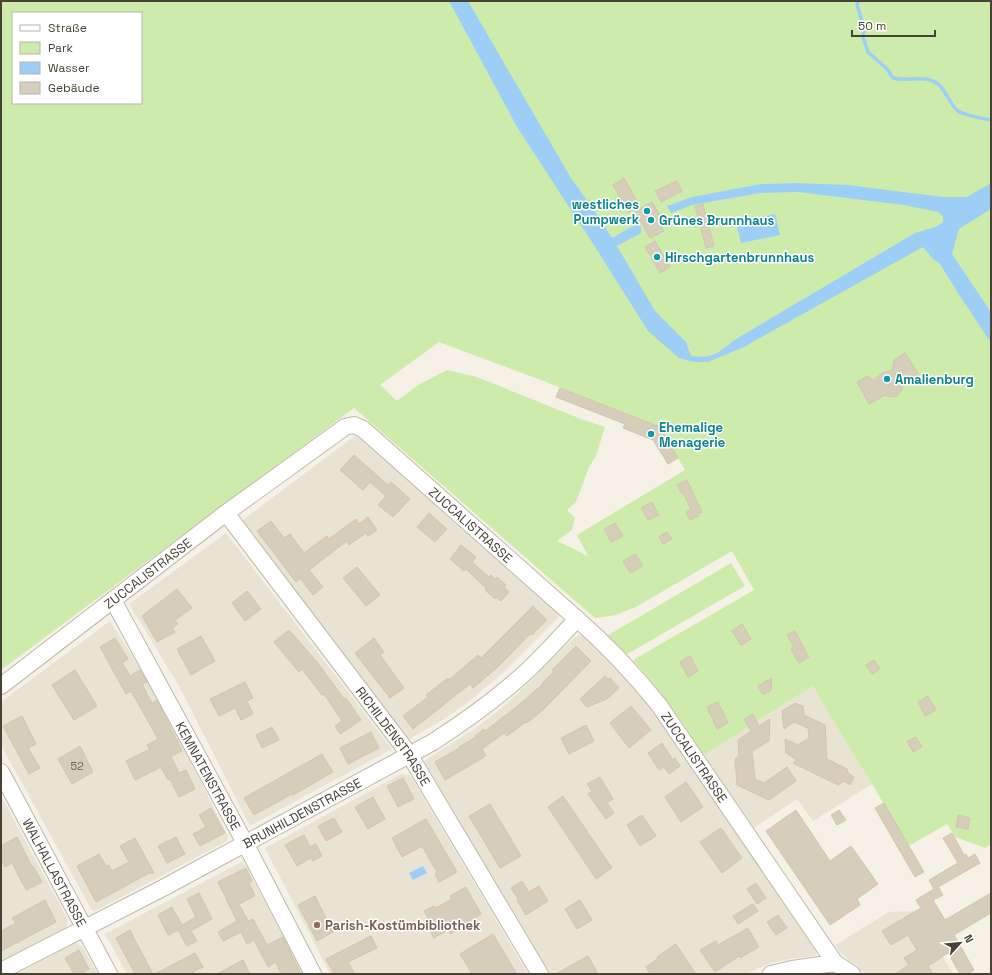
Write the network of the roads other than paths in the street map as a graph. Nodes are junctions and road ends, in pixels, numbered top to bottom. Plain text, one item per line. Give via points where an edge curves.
1 (226, 513) junction
2 (113, 600) junction
3 (578, 619) junction
4 (1, 686) edge
5 (409, 754) junction
6 (1, 772) edge
7 (245, 843) junction
8 (84, 929) junction
9 (835, 963) junction
10 (1, 971) edge
11 (109, 974) edge
12 (313, 974) edge
13 (540, 974) edge
14 (771, 974) edge
15 (852, 974) edge

1 - 2 street, ZUCCALISTRASSE
1 - 3 street, ZUCCALISTRASSE via 345,427 354,426 363,429
1 - 5 street, RICHILDENSTRASSE
2 - 4 street, ZUCCALISTRASSE
2 - 7 street, KEMNATENSTRASSE
3 - 5 street, BRUNHILDENSTRASSE via 529,669 485,706 433,742
3 - 9 street, ZUCCALISTRASSE via 642,683 659,705
5 - 7 street, BRUNHILDENSTRASSE
5 - 13 street, RICHILDENSTRASSE
6 - 8 street, WALHALLASTRASSE
7 - 8 street, BRUNHILDENSTRASSE
7 - 12 street, KEMNATENSTRASSE
8 - 10 street, BRUNHILDENSTRASSE
8 - 11 street, WALHALLASTRASSE
9 - 14 street via 792,968
9 - 15 street, ZUCCALISTRASSE

